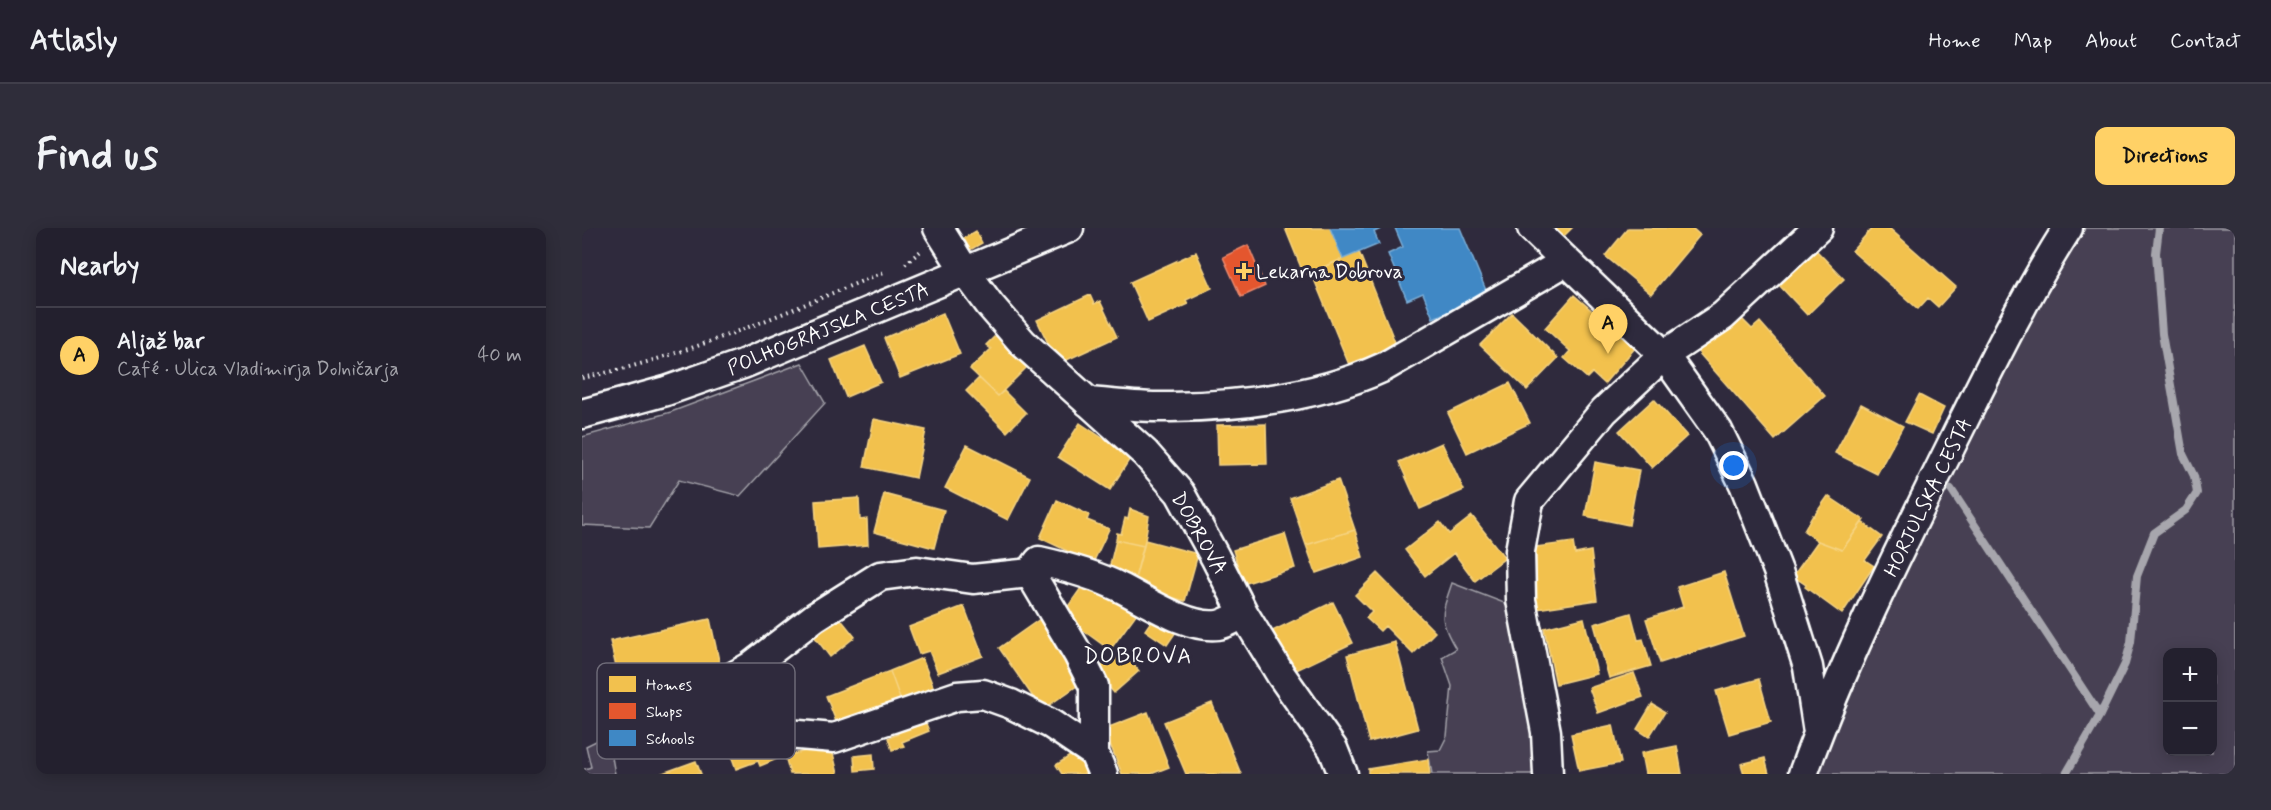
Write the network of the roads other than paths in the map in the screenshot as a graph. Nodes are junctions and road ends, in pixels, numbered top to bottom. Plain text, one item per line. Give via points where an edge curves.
1 (1069, 228) edge
2 (1532, 228) edge
3 (1818, 228) edge
4 (2068, 228) edge
5 (941, 234) edge
6 (1566, 262) junction
7 (965, 271) junction
8 (1664, 355) junction
9 (1088, 402) junction
10 (582, 414) edge
11 (1030, 573) junction
12 (1244, 614) junction
13 (755, 663) edge
14 (1818, 732) junction
15 (795, 735) edge
16 (1099, 763) edge
17 (1343, 774) edge
18 (1548, 774) edge
19 (1803, 774) edge

1 - 7 street, POLHOGRAJSKA CESTA
2 - 6 street
3 - 8 street via 1724,316
4 - 14 street, HORJULSKA CESTA via 1983,380
5 - 7 street, DOBROVA
6 - 8 street
6 - 9 street via 1354,381 1282,397 1220,405 1169,407
7 - 9 street, DOBROVA via 1023,344
7 - 10 street, POLHOGRAJSKA CESTA via 743,364
8 - 14 street via 1718,431 1744,484 1778,571 1808,667
8 - 18 street via 1604,411 1529,501 1520,551 1521,600 1546,732
9 - 12 street, DOBROVA via 1145,453 1180,493
11 - 12 street via 1039,561 1059,565 1118,586 1189,622 1219,625
11 - 13 street via 974,579 917,571 880,576 815,617
11 - 16 street via 1094,686
12 - 17 street, DOBROVA via 1333,749
14 - 19 street, HORJULSKA CESTA
15 - 16 street via 834,738 957,696 983,694 1051,724

